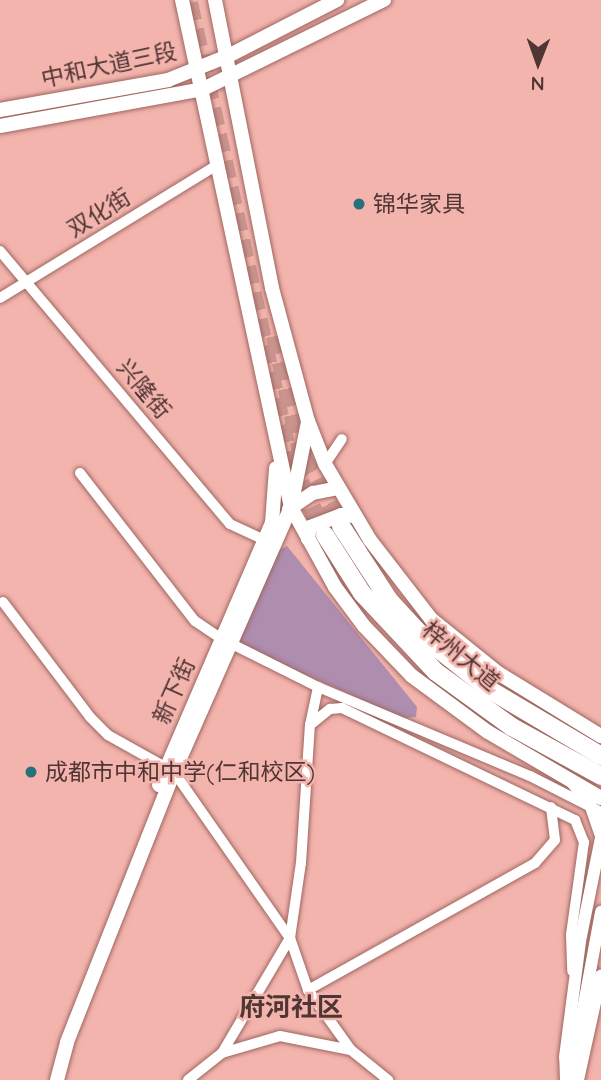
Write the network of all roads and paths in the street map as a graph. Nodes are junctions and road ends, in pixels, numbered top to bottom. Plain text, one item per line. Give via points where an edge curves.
1 (182, 0) edge
2 (215, 0) edge
3 (337, 0) edge
4 (384, 0) edge
5 (228, 56) junction
6 (197, 69) junction
7 (233, 77) junction
8 (203, 89) junction
9 (0, 110) edge
10 (0, 126) edge
11 (219, 164) junction
12 (0, 251) edge
13 (26, 282) junction
14 (0, 298) edge
15 (308, 421) junction
16 (276, 435) junction
17 (342, 439) dead end
18 (325, 464) junction
19 (80, 474) dead end
20 (338, 488) junction
21 (291, 507) junction
22 (272, 523) junction
23 (332, 529) junction
24 (265, 540) junction
25 (4, 601) dead end
26 (227, 642) junction
27 (318, 687) junction
28 (310, 725) junction
29 (594, 729) edge
30 (601, 736) edge
31 (601, 756) edge
32 (170, 769) junction
33 (601, 776) edge
34 (598, 806) edge
35 (551, 807) junction
36 (601, 837) edge
37 (600, 853) edge
38 (601, 912) edge
39 (290, 938) junction
40 (601, 975) edge
41 (308, 990) junction
42 (573, 991) junction
43 (351, 1050) junction
44 (222, 1053) junction
45 (49, 1080) edge
46 (57, 1080) edge
47 (188, 1080) edge
48 (388, 1080) edge
49 (568, 1080) edge
50 (578, 1080) edge

1 - 6 main road
2 - 5 main road
3 - 5 main road, 中和大道三段
4 - 7 main road, 中和大道三段
5 - 6 main road, 中和大道三段
5 - 7 main road
6 - 8 main road
6 - 9 main road, 中和大道三段 via 168,79
7 - 8 main road, 中和大道三段
7 - 15 main road via 272,288
8 - 10 main road, 中和大道三段
8 - 11 main road
11 - 13 street, 双化街
11 - 16 main road
12 - 13 street, 兴隆街
13 - 14 street, 双化街
13 - 24 street, 兴隆街 via 230,524
15 - 18 main road
15 - 21 main road, 新下街
16 - 21 main road
16 - 22 main road, 新下街
17 - 18 street
18 - 20 main road
19 - 26 street via 195,621
20 - 21 main road via 313,494
20 - 23 main road
21 - 22 main road
21 - 23 main road
21 - 26 main road, 新下街
22 - 24 main road, 新下街
23 - 29 main road via 403,587 464,649
23 - 31 highway, 梓州大道 via 424,637 490,690
23 - 33 highway, 梓州大道 via 362,593 436,672 512,727
23 - 34 main road via 364,626 412,676 488,732 571,781
24 - 26 main road, 新下街
25 - 32 street via 90,717 108,735
26 - 27 street
26 - 32 main road, 新下街
27 - 28 street
27 - 34 street
28 - 35 street via 330,709 342,708
28 - 39 street via 301,863
29 - 30 main road
32 - 39 street
32 - 45 main road, 新下街 via 60,1039
32 - 46 main road, 新下街 via 67,1042
34 - 36 street
35 - 41 street via 555,840 535,863
35 - 42 street via 575,820 584,842 570,935
36 - 37 street
37 - 42 street
38 - 49 street
39 - 41 street
39 - 44 street
40 - 50 street
41 - 43 street
42 - 49 street
43 - 44 street via 280,1036
43 - 48 street
44 - 47 street

